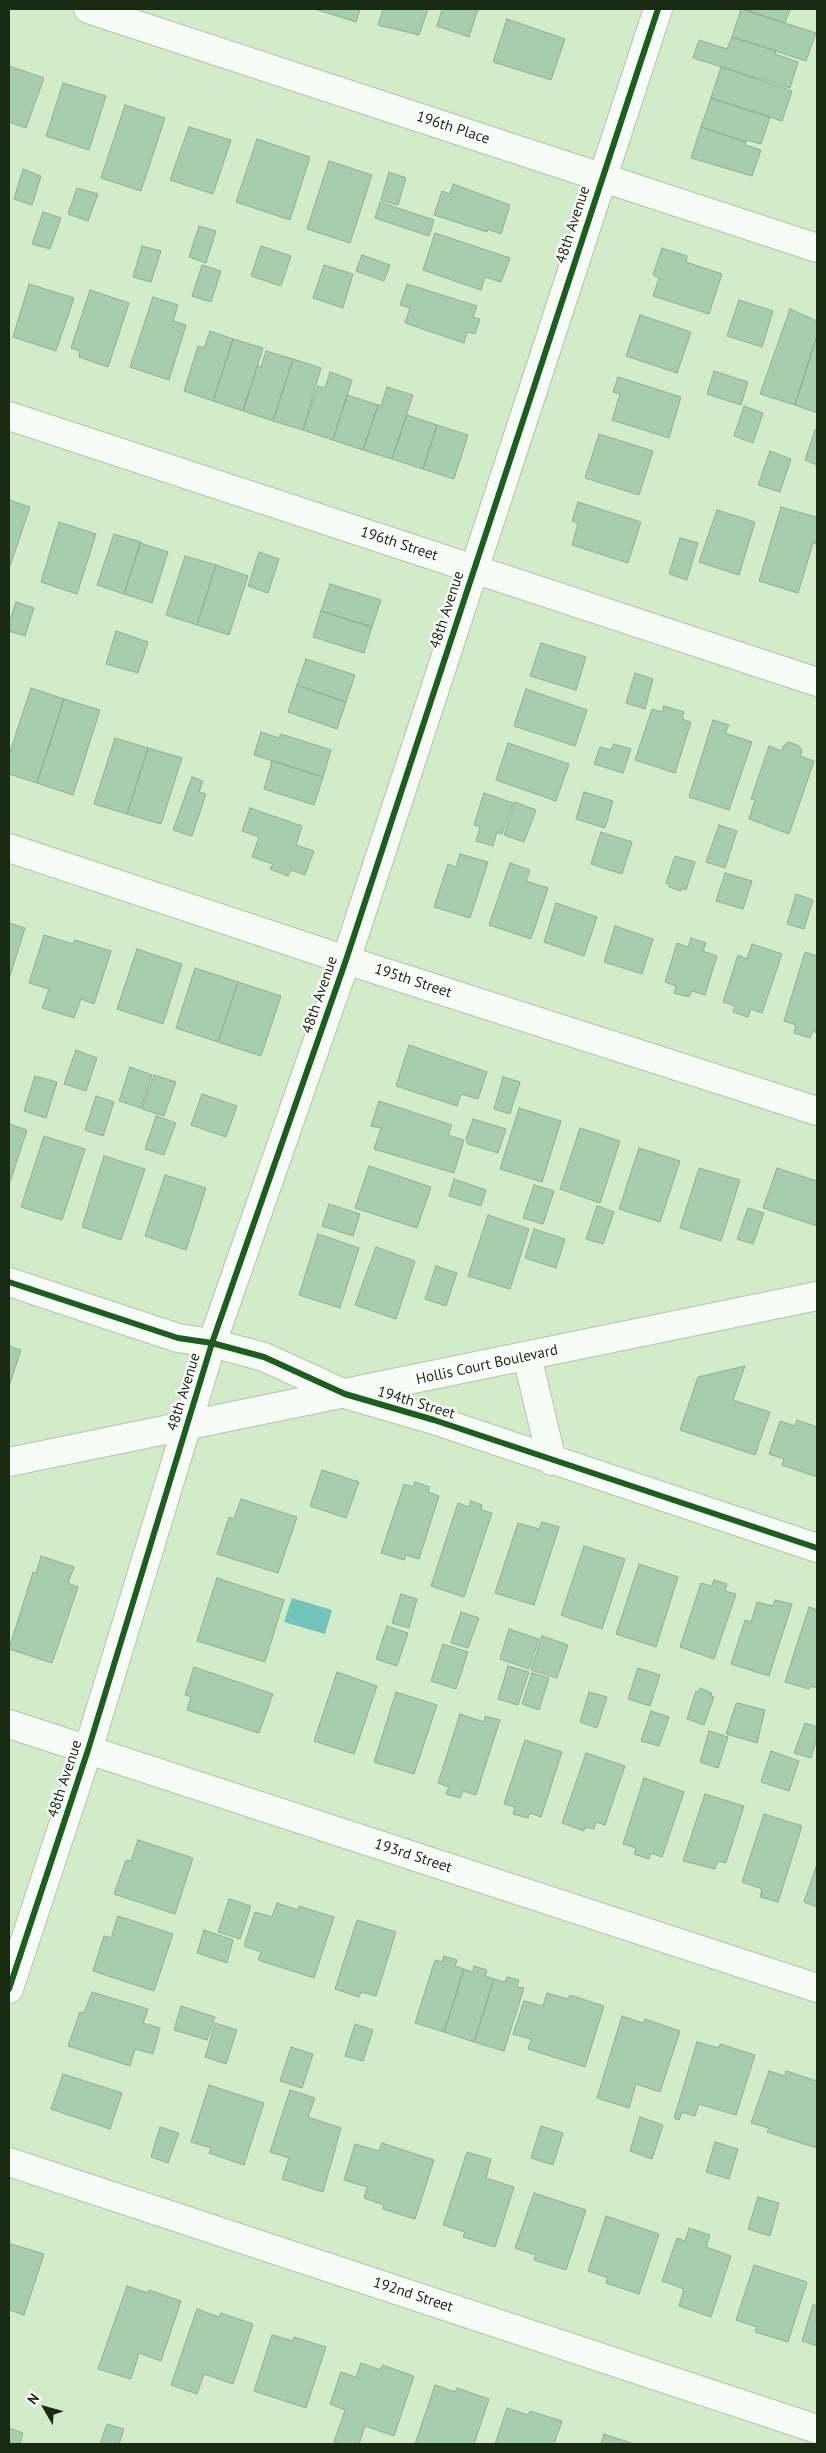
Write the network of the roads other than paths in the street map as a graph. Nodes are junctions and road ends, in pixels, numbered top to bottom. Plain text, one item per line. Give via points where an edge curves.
1 (88, 9) edge
2 (658, 9) edge
3 (602, 177) junction
4 (817, 248) edge
5 (9, 416) edge
6 (473, 569) junction
7 (817, 682) edge
8 (9, 848) edge
9 (346, 960) junction
10 (817, 1111) edge
11 (9, 1282) edge
12 (817, 1296) edge
13 (212, 1343) junction
14 (527, 1356) junction
15 (345, 1394) junction
16 (187, 1426) junction
17 (552, 1461) junction
18 (9, 1462) edge
19 (817, 1548) edge
20 (9, 1724) edge
21 (88, 1750) junction
22 (817, 1988) edge
23 (9, 1989) edge
24 (9, 2162) edge
25 (817, 2429) edge

1 - 3 street, 196th Place
2 - 3 street, 48th Avenue
3 - 4 street, 196th Place
3 - 6 street, 48th Avenue
5 - 6 street, 196th Street
6 - 7 street, 196th Street
6 - 9 street, 48th Avenue
8 - 9 street, 195th Street
9 - 10 street, 195th Street
9 - 13 street, 48th Avenue
11 - 13 street, 194th Street via 178,1338
12 - 14 street, Hollis Court Boulevard
13 - 15 street, 194th Street via 264,1357
13 - 16 street, 48th Avenue
14 - 15 street, Hollis Court Boulevard
14 - 17 street
15 - 16 street, Hollis Court Boulevard
15 - 17 street, 194th Street via 434,1420
16 - 18 street, Hollis Court Boulevard
16 - 21 street, 48th Avenue
17 - 19 street, 194th Street
20 - 21 street, 193rd Street
21 - 22 street, 193rd Street
21 - 23 street, 48th Avenue
24 - 25 street, 192nd Street

